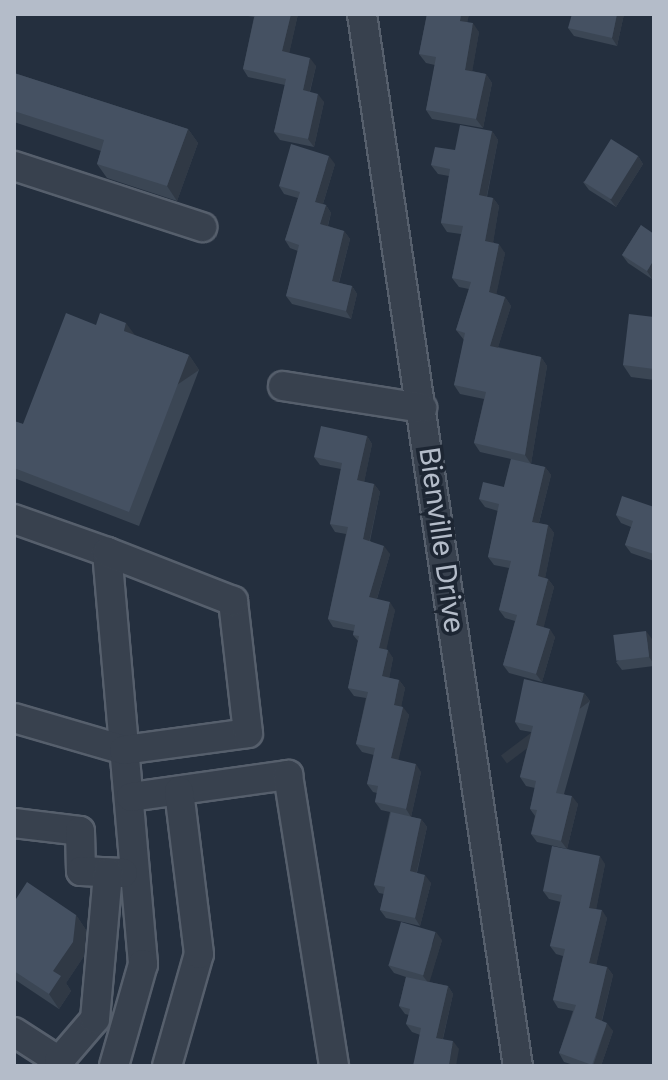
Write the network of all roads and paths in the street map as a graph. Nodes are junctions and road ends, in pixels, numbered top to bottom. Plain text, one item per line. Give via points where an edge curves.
1 (362, 14) edge
2 (14, 166) edge
3 (202, 227) dead end
4 (283, 386) dead end
5 (422, 408) junction
6 (14, 519) edge
7 (107, 552) junction
8 (14, 718) edge
9 (124, 750) junction
10 (179, 791) junction
11 (131, 797) junction
12 (14, 823) edge
13 (108, 873) junction
14 (136, 874) junction
15 (95, 1019) junction
16 (129, 1024) junction
17 (14, 1032) edge
18 (114, 1066) edge
19 (167, 1066) edge
20 (334, 1066) edge
21 (518, 1066) edge

1 - 5 street, Bienville Drive
2 - 3 street
4 - 5 street
5 - 21 street, Bienville Drive
6 - 7 street
7 - 9 street
7 - 9 street via 233,601 248,733
8 - 9 street
9 - 11 street
10 - 11 street
10 - 19 street via 199,954
10 - 20 street via 288,775
11 - 14 street
12 - 13 street via 80,831 81,871
13 - 14 street
13 - 15 street
14 - 16 street via 143,964
15 - 16 street
15 - 17 street via 59,1061
16 - 18 street

